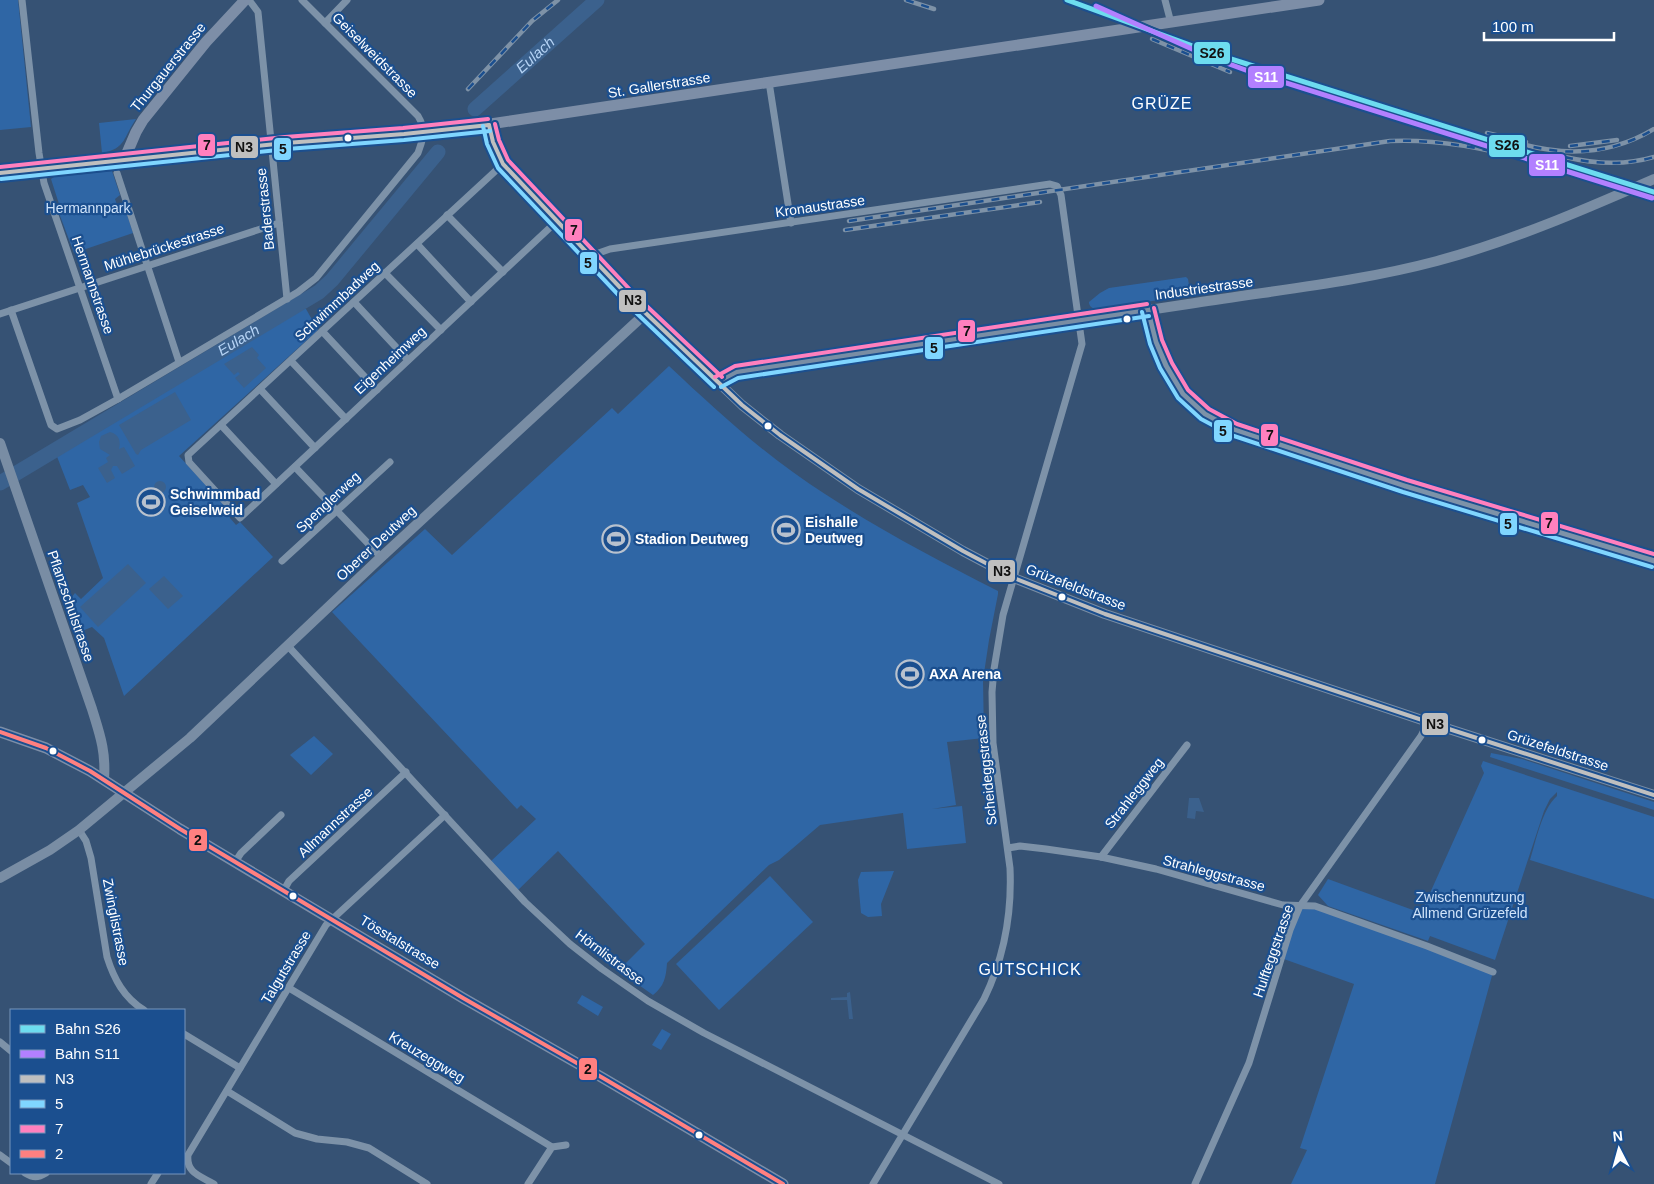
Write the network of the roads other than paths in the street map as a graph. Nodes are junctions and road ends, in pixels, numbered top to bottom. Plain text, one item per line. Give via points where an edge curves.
1 (22, 0) edge
2 (247, 0) edge
3 (302, 0) edge
4 (347, 0) edge
5 (1165, 0) edge
6 (1319, 0) edge
7 (1171, 22) junction
8 (325, 23) junction
9 (769, 82) junction
10 (489, 125) junction
11 (424, 132) junction
12 (271, 145) junction
13 (124, 160) junction
14 (503, 164) junction
15 (41, 168) junction
16 (0, 173) edge
17 (118, 173) dead end
18 (1654, 179) edge
19 (1054, 185) joint
20 (447, 215) junction
21 (558, 221) junction
22 (279, 223) junction
23 (791, 223) junction
24 (417, 244) junction
25 (590, 256) junction
26 (148, 266) junction
27 (503, 272) junction
28 (385, 273) junction
29 (81, 288) junction
30 (287, 299) junction
31 (354, 302) junction
32 (471, 302) junction
33 (11, 310) junction
34 (1148, 310) junction
35 (646, 312) junction
36 (0, 314) edge
37 (1079, 320) junction
38 (441, 330) junction
39 (322, 331) junction
40 (408, 360) junction
41 (291, 361) junction
42 (179, 362) junction
43 (718, 382) junction
44 (260, 389) junction
45 (377, 390) junction
46 (118, 399) junction
47 (346, 419) junction
48 (221, 425) junction
49 (315, 448) junction
50 (1, 450) edge
51 (390, 462) dead end
52 (295, 467) junction
53 (276, 484) junction
54 (337, 511) junction
55 (240, 518) joint
56 (381, 557) junction
57 (282, 561) dead end
58 (1654, 561) edge
59 (1014, 578) junction
60 (287, 645) junction
61 (1428, 722) junction
62 (0, 732) edge
63 (1187, 745) dead end
64 (406, 772) junction
65 (104, 779) junction
66 (123, 792) junction
67 (1654, 795) edge
68 (281, 815) dead end
69 (445, 815) junction
70 (79, 830) junction
71 (1008, 848) junction
72 (1101, 857) junction
73 (235, 862) junction
74 (0, 878) edge
75 (284, 890) junction
76 (1300, 906) junction
77 (332, 918) junction
78 (1493, 972) dead end
79 (289, 988) junction
80 (143, 1009) edge
81 (185, 1035) edge
82 (0, 1042) edge
83 (10, 1050) edge
84 (240, 1068) junction
85 (227, 1091) junction
86 (904, 1135) junction
87 (566, 1145) dead end
88 (552, 1146) junction
89 (186, 1162) edge
90 (27, 1174) edge
91 (44, 1174) edge
92 (214, 1184) edge
93 (427, 1184) edge
94 (528, 1184) edge
95 (783, 1184) edge
96 (873, 1184) edge
97 (999, 1184) edge
98 (1195, 1184) edge

1 - 15 street, Hermannstrasse
2 - 12 street, Baderstrasse via 258,12
2 - 13 main road, Thurgauerstrasse via 206,42 143,120
3 - 8 street, Geiselweidstrasse
4 - 8 street
5 - 7 street
6 - 7 main road, St. Gallerstrasse
7 - 9 main road, St. Gallerstrasse
8 - 11 street, Geiselweidstrasse via 418,116
9 - 10 main road, St. Gallerstrasse
9 - 23 street
10 - 11 main road, St. Gallerstrasse
10 - 14 street, Grüzefeldstrasse
11 - 12 main road, St. Gallerstrasse
11 - 30 street via 418,154 394,185 316,278
12 - 13 main road, St. Gallerstrasse
12 - 22 street, Baderstrasse
13 - 15 main road, St. Gallerstrasse
14 - 20 street, Schwimmbadweg
14 - 21 street, Grüzefeldstrasse
15 - 16 main road, St. Gallerstrasse
15 - 29 street, Hermannstrasse
17 - 26 street
18 - 34 street, Industriestrasse via 1542,227 1438,261 1350,280
19 - 23 street, Kronaustrasse
19 - 37 street, Scheideggstrasse via 1061,195
20 - 24 street, Schwimmbadweg
20 - 27 street
21 - 25 street, Grüzefeldstrasse
21 - 27 street, Eigenheimweg
22 - 26 street, Mühlebrückestrasse
22 - 30 street, Baderstrasse
23 - 25 street, Kronaustrasse via 610,249
24 - 28 street, Schwimmbadweg
24 - 32 street
25 - 35 street, Grüzefeldstrasse
26 - 29 street, Mühlebrückestrasse
26 - 42 street
27 - 32 street, Eigenheimweg
28 - 31 street, Schwimmbadweg
28 - 38 street
29 - 33 street, Mühlebrückestrasse
29 - 46 street, Hermannstrasse
30 - 42 street
31 - 39 street, Schwimmbadweg
31 - 40 street
32 - 38 street, Eigenheimweg
33 - 36 street, Mühlebrückestrasse
33 - 46 street via 51,425 64,427
34 - 37 street, Industriestrasse
34 - 58 street via 1156,342 1183,394 1205,414 1234,430 1405,486
35 - 43 street, Grüzefeldstrasse
35 - 56 street, Oberer Deutweg
37 - 43 street, Industriestrasse via 736,372
37 - 59 street, Scheideggstrasse via 1080,353
38 - 40 street, Eigenheimweg
39 - 41 street, Schwimmbadweg
39 - 45 street
40 - 45 street, Eigenheimweg
41 - 44 street, Schwimmbadweg
41 - 47 street
42 - 46 street
43 - 59 street, Grüzefeldstrasse via 780,435 858,490
44 - 48 street, Schwimmbadweg
44 - 49 street
45 - 47 street, Eigenheimweg
47 - 49 street, Eigenheimweg
48 - 53 street
48 - 55 street, Schwimmbadweg via 188,456 189,462
49 - 52 street, Eigenheimweg
50 - 65 street, Pflanzschulstrasse via 95,717 105,755
51 - 54 street, Spenglerweg
52 - 53 street, Eigenheimweg
52 - 54 street
53 - 55 street, Eigenheimweg
54 - 56 street
54 - 57 street, Spenglerweg
56 - 60 street, Oberer Deutweg
59 - 61 street, Grüzefeldstrasse via 1105,614
59 - 71 street, Scheideggstrasse via 1003,615 992,692 993,743
60 - 64 street, Hörnlistrasse
60 - 66 street, Oberer Deutweg via 190,738
61 - 67 street, Grüzefeldstrasse
61 - 76 street, Hulfteggstrasse
62 - 65 main road, Tösstalstrasse via 46,748
63 - 72 street, Strahleggweg
64 - 69 street, Hörnlistrasse
64 - 75 street, Allmannstrasse via 289,881
65 - 66 main road, Tösstalstrasse
66 - 70 street, Oberer Deutweg
66 - 73 main road, Tösstalstrasse
68 - 73 street
69 - 77 street, Talgutstrasse
69 - 86 street, Hörnlistrasse via 525,902 602,970 704,1033
70 - 74 street, Oberer Deutweg
70 - 80 street, Zwinglistrasse via 91,858 107,957 123,992
71 - 72 street, Strahleggstrasse via 1020,846
71 - 86 street, Scheideggstrasse via 1008,914 994,978
72 - 76 street, Strahleggstrasse via 1283,905
73 - 75 main road, Tösstalstrasse
75 - 77 main road, Tösstalstrasse
76 - 78 street, Strahleggstrasse via 1316,906
76 - 98 street, Hulfteggstrasse via 1249,1063
77 - 79 street, Talgutstrasse
77 - 95 main road, Tösstalstrasse via 766,1178
79 - 84 street, Talgutstrasse
79 - 88 street, Kreuzeggweg
81 - 84 street
82 - 83 street
84 - 85 street, Talgutstrasse
85 - 89 street, Talgutstrasse
85 - 93 street via 295,1133 369,1148
86 - 96 street, Scheideggstrasse
86 - 97 street, Hörnlistrasse
87 - 88 street
88 - 94 street
89 - 92 street via 191,1170
90 - 91 street via 38,1178

